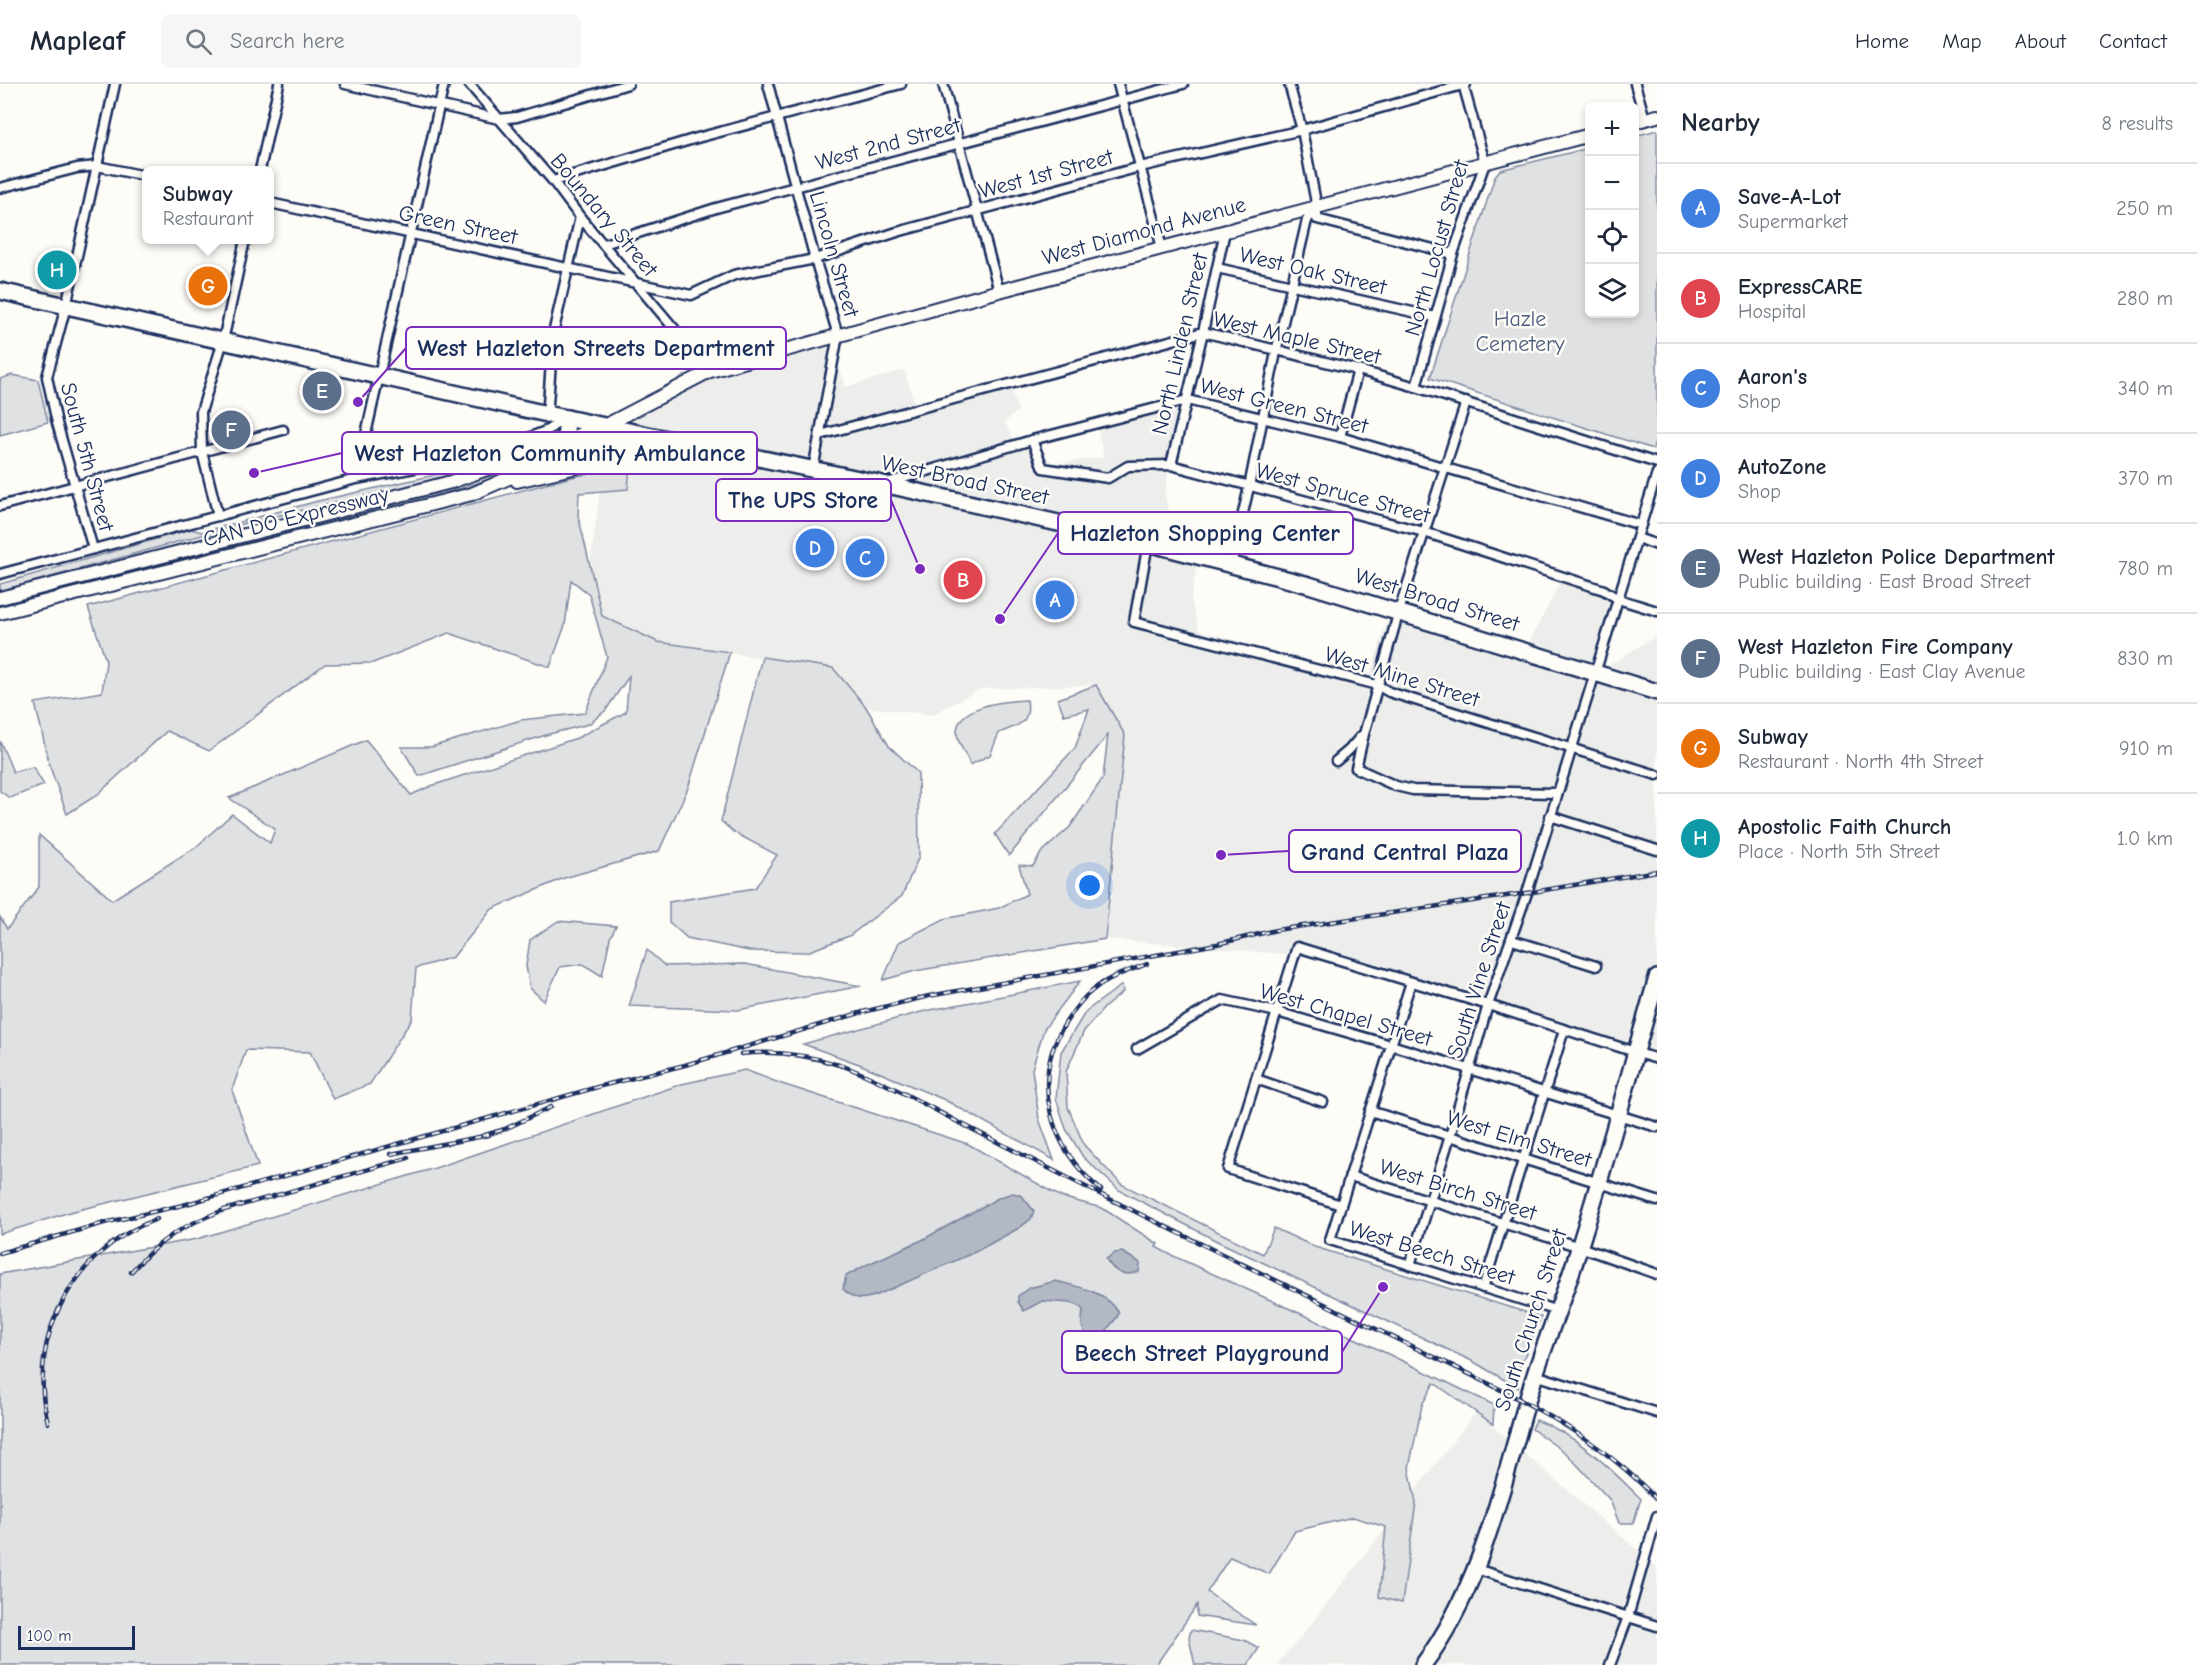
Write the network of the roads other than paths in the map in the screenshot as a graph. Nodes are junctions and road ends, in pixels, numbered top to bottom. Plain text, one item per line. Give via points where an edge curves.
1 (115, 84) edge
2 (279, 84) edge
3 (345, 84) edge
4 (444, 84) edge
5 (469, 84) edge
6 (628, 84) edge
7 (768, 84) edge
8 (901, 84) edge
9 (943, 84) edge
10 (1118, 84) edge
11 (1183, 84) edge
12 (1289, 84) edge
13 (1464, 84) edge
14 (1635, 84) edge
15 (596, 88) edge
16 (1122, 100) junction
17 (438, 104) junction
18 (777, 117) junction
19 (1646, 119) edge
20 (499, 120) junction
21 (1302, 130) junction
22 (1585, 136) edge
23 (959, 143) junction
24 (1485, 164) junction
25 (97, 166) junction
26 (261, 166) edge
27 (1140, 167) junction
28 (142, 175) edge
29 (553, 181) junction
30 (796, 187) junction
31 (0, 188) edge
32 (274, 204) edge
33 (1317, 208) junction
34 (977, 210) junction
35 (580, 217) junction
36 (1225, 231) junction
37 (410, 233) junction
38 (244, 244) edge
39 (604, 244) junction
40 (1162, 248) junction
41 (1453, 254) junction
42 (815, 259) junction
43 (567, 268) junction
44 (1217, 268) junction
45 (638, 284) junction
46 (1292, 285) junction
47 (0, 291) edge
48 (999, 291) junction
49 (66, 306) junction
50 (1435, 317) junction
51 (1203, 332) junction
52 (838, 335) junction
53 (223, 341) junction
54 (1276, 352) junction
55 (1358, 370) junction
56 (710, 371) junction
57 (379, 376) junction
58 (1416, 387) junction
59 (1187, 400) junction
60 (1466, 402) junction
61 (547, 414) junction
62 (1263, 417) junction
63 (566, 418) junction
64 (606, 425) junction
65 (283, 430) dead end
66 (548, 430) junction
67 (820, 435) junction
68 (1340, 437) junction
69 (1032, 440) junction
70 (565, 441) junction
71 (680, 443) junction
72 (202, 452) junction
73 (1657, 463) edge
74 (1171, 465) junction
75 (1445, 468) junction
76 (813, 470) junction
77 (1657, 476) edge
78 (356, 479) junction
79 (883, 484) junction
80 (75, 486) junction
81 (1250, 487) junction
82 (472, 494) junction
83 (0, 506) edge
84 (218, 516) junction
85 (1641, 525) junction
86 (1424, 531) junction
87 (1637, 538) junction
88 (1148, 543) junction
89 (1657, 545) edge
90 (93, 549) junction
91 (1231, 566) junction
92 (0, 574) edge
93 (0, 598) edge
94 (1618, 599) junction
95 (1399, 611) junction
96 (1657, 611) edge
97 (0, 613) edge
98 (1596, 672) junction
99 (1377, 685) junction
100 (1657, 692) edge
101 (1364, 734) junction
102 (1572, 748) junction
103 (1336, 761) dead end
104 (1657, 775) edge
105 (1557, 793) junction
106 (1550, 816) junction
107 (1657, 850) edge
108 (1512, 940) junction
109 (1596, 966) dead end
110 (1411, 982) junction
111 (1656, 985) edge
112 (1488, 1005) junction
113 (1277, 1012) junction
114 (1564, 1030) junction
115 (1391, 1045) junction
116 (1137, 1049) dead end
117 (1635, 1052) junction
118 (1657, 1059) edge
119 (1469, 1070) junction
120 (1256, 1079) junction
121 (1544, 1092) junction
122 (1323, 1102) dead end
123 (1370, 1111) junction
124 (1618, 1114) junction
125 (1657, 1127) edge
126 (1450, 1136) junction
127 (1523, 1159) junction
128 (1350, 1176) junction
129 (1599, 1182) junction
130 (1430, 1201) junction
131 (1657, 1201) edge
132 (1341, 1205) junction
133 (1503, 1223) junction
134 (1580, 1247) junction
135 (1410, 1265) junction
136 (1657, 1274) edge
137 (1483, 1288) junction
138 (1558, 1311) junction
139 (1535, 1375) junction
140 (1657, 1413) edge
141 (1657, 1516) edge
142 (1476, 1569) junction
143 (1628, 1617) junction
144 (1657, 1626) edge
145 (1423, 1665) edge
146 (1610, 1665) edge

1 - 25 street, South 5th Street
2 - 26 street
3 - 17 street
4 - 17 street
5 - 20 street, Boundary Street
6 - 15 street
7 - 18 street, Lincoln Street
8 - 18 street
9 - 23 street
10 - 16 street
11 - 16 street, West 2nd Street
12 - 21 street
13 - 21 street, West 1st Street
13 - 24 street, North Locust Street
14 - 19 street
15 - 20 street
16 - 23 street, West 2nd Street
16 - 27 street
17 - 20 street
17 - 37 street
18 - 29 street
18 - 30 street, Lincoln Street
20 - 29 street, Boundary Street
21 - 27 street, West 1st Street
21 - 33 street
22 - 24 main road, West Diamond Avenue
23 - 30 street, West 2nd Street
23 - 34 street
24 - 33 main road, West Diamond Avenue
24 - 41 street, North Locust Street
25 - 28 street
25 - 31 street
25 - 49 street, South 5th Street
27 - 34 street, West 1st Street
27 - 40 street
29 - 35 street, Boundary Street
30 - 39 street, West 2nd Street
30 - 42 street, Lincoln Street
32 - 37 street, Green Street
33 - 36 main road, West Diamond Avenue
33 - 41 street via 1317,219
33 - 46 street via 1307,220
34 - 42 street, West 1st Street
34 - 48 street
35 - 39 street, Boundary Street
35 - 43 street
36 - 40 main road, West Diamond Avenue
36 - 44 street, North Linden Street
37 - 43 street, Green Street
37 - 57 street
38 - 53 street
39 - 45 street, Boundary Street
40 - 48 main road, West Diamond Avenue
41 - 50 street, North Locust Street
42 - 45 street, West 1st Street via 734,275 691,295
42 - 52 street, Lincoln Street
43 - 45 street, Green Street
43 - 61 street via 553,334
44 - 46 street, West Oak Street
44 - 51 street, North Linden Street
45 - 56 street, Boundary Street
46 - 50 street, West Oak Street
46 - 54 street
47 - 49 highway
48 - 52 main road, West Diamond Avenue
49 - 53 highway, West Broad Street
49 - 80 street, South 5th Street via 47,377
50 - 58 street, North Locust Street
51 - 54 street, West Maple Street
51 - 59 street, North Linden Street
51 - 67 street, West Maple Street
52 - 56 main road, West Diamond Avenue
52 - 67 street, Lincoln Street
53 - 57 highway, West Broad Street
53 - 72 street via 201,412
54 - 55 street, West Maple Street
54 - 62 street
55 - 58 street, West Maple Street
55 - 68 street
56 - 64 main road, West Diamond Avenue
57 - 61 highway, West Broad Street
57 - 78 street
58 - 60 street, West Maple Street
59 - 62 street, West Green Street
59 - 69 street, West Green Street
59 - 74 street, North Linden Street
60 - 73 street, West Maple Street
60 - 75 street
61 - 63 highway, West Broad Street
61 - 66 street
62 - 68 street, West Green Street
62 - 81 street
63 - 64 highway, West Broad Street
63 - 66 street
63 - 70 highway
64 - 70 main road, CAN DO Expressway
64 - 71 highway, West Broad Street
64 - 82 main road, CAN DO Expressway via 579,444
65 - 72 street
66 - 78 street via 489,454
67 - 76 street, Lincoln Street
68 - 75 street, West Green Street
69 - 74 street, West Spruce Street via 1042,468 1108,478 1128,466
69 - 79 street, West Green Street
70 - 93 main road, CAN DO Expressway via 451,482
71 - 76 highway, West Broad Street
71 - 82 main road
72 - 80 street
72 - 84 street
74 - 81 street, West Spruce Street
75 - 85 street, West Green Street
75 - 86 street
76 - 79 highway, West Broad Street
77 - 85 street, South Vine Street
78 - 84 street
79 - 88 highway, West Broad Street
80 - 83 street
80 - 90 street, South 5th Street
81 - 86 street, West Spruce Street
81 - 91 street
82 - 97 main road, CAN DO Expressway
84 - 90 street
85 - 87 street, South Vine Street
86 - 94 street, West Spruce Street via 1604,590
86 - 95 street
87 - 89 street
87 - 94 street, South Vine Street
88 - 91 highway, West Broad Street
88 - 99 street, West Mine Street via 1134,621
90 - 92 street
91 - 95 highway, West Broad Street
94 - 96 street, West Spruce Street
94 - 98 street, South Vine Street
95 - 98 highway, West Broad Street
95 - 99 street
98 - 100 highway, West Broad Street
98 - 102 street, South Vine Street
99 - 101 street
99 - 102 street, West Mine Street
101 - 103 street
101 - 105 street via 1356,768 1396,786 1413,790
102 - 104 street, West Mine Street
102 - 105 street, South Vine Street
105 - 106 street, South Vine Street
106 - 107 street
106 - 108 street, South Vine Street
108 - 109 street
108 - 112 street, South Vine Street
110 - 112 street
110 - 113 street via 1297,947
110 - 115 street
111 - 117 highway, South Church Street
112 - 114 street
112 - 119 street, South Vine Street
113 - 115 street, West Chapel Street
113 - 116 street, West Chapel Street via 1222,1000
113 - 120 street
114 - 117 street
114 - 121 street
115 - 119 street, West Chapel Street
115 - 123 street
117 - 118 street
117 - 124 highway, South Church Street
119 - 121 street, West Chapel Street
119 - 126 street, South Vine Street
120 - 122 street
120 - 132 street via 1228,1169
121 - 124 street, West Chapel Street
121 - 127 street
123 - 126 street, West Elm Street
123 - 128 street
124 - 125 street, West Chapel Street
124 - 129 highway, South Church Street
126 - 127 street, West Elm Street
126 - 130 street, South Vine Street
127 - 129 street, West Elm Street
127 - 133 street
128 - 130 street, West Birch Street
128 - 132 street
129 - 131 street, West Elm Street
129 - 134 highway, South Church Street
130 - 133 street, West Birch Street
130 - 135 street, South Vine Street
132 - 135 street, West Beech Street via 1330,1240
133 - 134 street, West Birch Street
133 - 137 street
134 - 136 street, West Birch Street
134 - 138 highway, South Church Street
135 - 137 street, West Beech Street
137 - 138 street, West Beech Street
138 - 139 highway, South Church Street
139 - 140 street
139 - 142 highway, South Church Street
141 - 143 street
142 - 143 street
142 - 145 highway, South Church Street via 1460,1606
143 - 144 street
143 - 146 street

